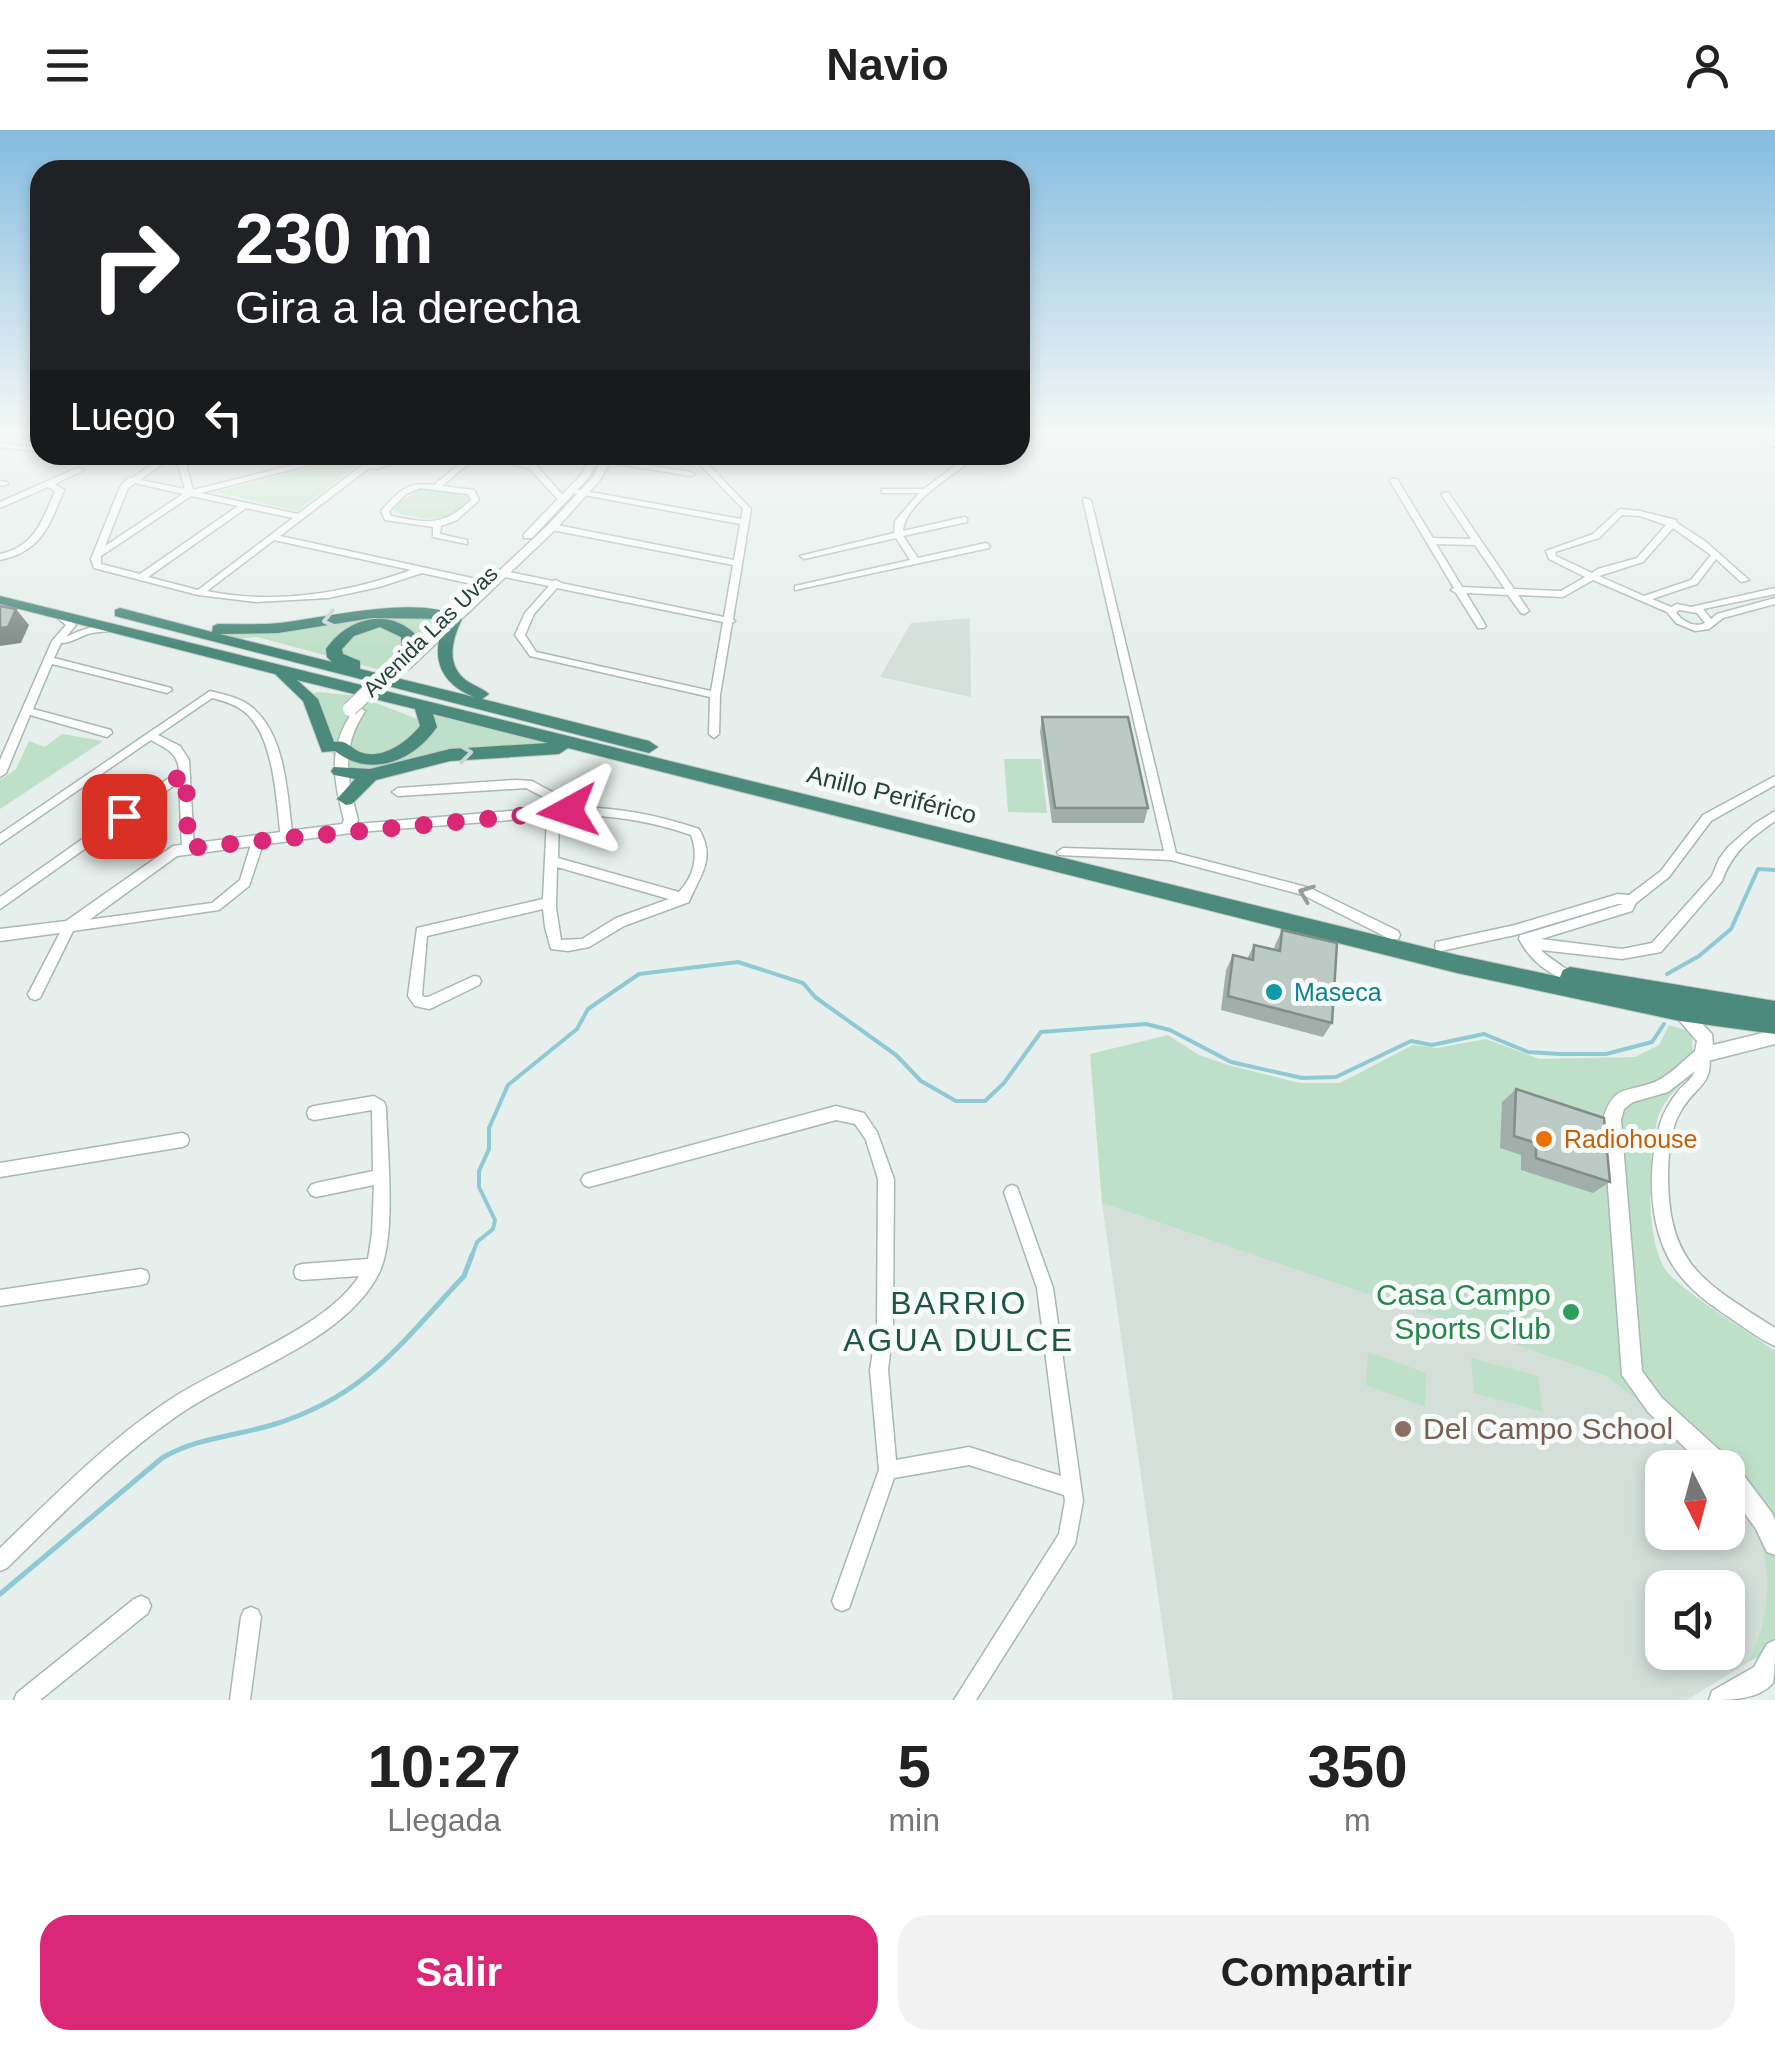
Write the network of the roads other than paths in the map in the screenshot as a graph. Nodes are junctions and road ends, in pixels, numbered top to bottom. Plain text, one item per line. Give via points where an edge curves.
1 (55, 501) edge
2 (118, 501) edge
3 (178, 501) edge
4 (228, 501) edge
5 (320, 501) edge
6 (395, 501) edge
7 (473, 501) edge
8 (562, 501) edge
9 (572, 501) edge
10 (630, 501) edge
11 (741, 501) edge
12 (915, 501) edge
13 (1087, 501) edge
14 (1406, 501) edge
15 (1449, 501) edge
16 (245, 505) junction
17 (299, 517) junction
18 (964, 520) dead end
19 (745, 522) junction
20 (1673, 522) junction
21 (437, 525) junction
22 (552, 527) junction
23 (898, 535) junction
24 (272, 538) junction
25 (1429, 541) junction
26 (464, 542) dead end
27 (1476, 542) junction
28 (986, 546) dead end
29 (98, 554) junction
30 (1716, 554) junction
31 (804, 556) dead end
32 (0, 558) edge
33 (916, 562) junction
34 (739, 564) junction
35 (421, 570) junction
36 (496, 573) junction
37 (1591, 575) junction
38 (143, 576) junction
39 (1744, 580) dead end
40 (485, 584) junction
41 (556, 584) junction
42 (0, 587) edge
43 (798, 588) dead end
44 (1456, 590) junction
45 (1775, 590) edge
46 (202, 591) junction
47 (1509, 591) junction
48 (1643, 599) junction
49 (0, 600) edge
50 (1775, 601) edge
51 (1690, 608) junction
52 (1672, 610) junction
53 (56, 611) junction
54 (1524, 611) dead end
55 (452, 612) junction
56 (730, 620) junction
57 (72, 624) junction
58 (1712, 624) junction
59 (1481, 626) dead end
60 (179, 627) junction
61 (87, 630) junction
62 (133, 630) junction
63 (50, 656) junction
64 (248, 661) junction
65 (405, 661) junction
66 (373, 676) junction
67 (168, 690) dead end
68 (715, 695) junction
69 (422, 705) junction
70 (29, 710) junction
71 (572, 728) junction
72 (107, 733) dead end
73 (714, 734) dead end
74 (153, 737) junction
75 (334, 747) junction
76 (608, 752) junction
77 (340, 771) junction
78 (186, 772) junction
79 (0, 773) edge
80 (370, 775) junction
81 (1775, 780) edge
82 (398, 792) dead end
83 (346, 799) junction
84 (552, 812) junction
85 (1775, 815) edge
86 (346, 829) junction
87 (287, 838) junction
88 (0, 840) edge
89 (258, 841) junction
90 (188, 848) junction
91 (1063, 852) junction
92 (1172, 856) junction
93 (550, 860) junction
94 (685, 899) junction
95 (550, 903) junction
96 (0, 904) edge
97 (69, 927) junction
98 (0, 935) edge
99 (1394, 935) junction
100 (1522, 937) junction
101 (1440, 946) junction
102 (1563, 974) junction
103 (474, 980) dead end
104 (35, 994) dead end
105 (1775, 1010) edge
106 (1680, 1012) junction
107 (1775, 1025) edge
108 (1775, 1037) edge
109 (1702, 1055) junction
110 (314, 1113) dead end
111 (182, 1140) dead end
112 (0, 1170) edge
113 (379, 1177) junction
114 (589, 1180) dead end
115 (316, 1190) dead end
116 (1012, 1192) dead end
117 (374, 1266) junction
118 (302, 1272) dead end
119 (140, 1277) dead end
120 (0, 1298) edge
121 (1775, 1338) edge
122 (1703, 1450) edge
123 (888, 1470) junction
124 (1072, 1488) junction
125 (1745, 1496) edge
126 (1775, 1544) edge
127 (0, 1561) edge
128 (842, 1601) dead end
129 (141, 1606) dead end
130 (251, 1616) dead end
131 (1775, 1652) edge
132 (1769, 1673) edge
133 (24, 1700) edge
134 (240, 1700) edge
135 (964, 1700) edge
136 (1722, 1700) edge

1 - 32 street via 35,544
2 - 29 street
3 - 29 street
4 - 16 street
5 - 17 street
6 - 21 street via 384,511 388,518
7 - 21 street
8 - 36 street, Avenida Las Uvas
9 - 22 street, Avenida Las Uvas
10 - 19 street
11 - 19 street
12 - 23 street via 904,512
13 - 92 street
14 - 25 street
15 - 27 street
16 - 17 street
16 - 38 street
17 - 24 street
18 - 23 street
19 - 34 street
20 - 30 street
20 - 37 street via 1640,560
20 - 37 street via 1620,512 1596,536 1550,551
21 - 26 street via 436,535
22 - 34 street
22 - 36 street, Avenida Las Uvas
23 - 31 street
23 - 33 street
24 - 35 street
24 - 46 street
25 - 27 street
25 - 44 street
27 - 47 street
28 - 33 street
29 - 38 street via 98,566
30 - 39 street
30 - 48 street via 1694,582
33 - 43 street
34 - 56 street
35 - 40 street
35 - 46 street via 318,596 266,600
36 - 40 street, Avenida Las Uvas
36 - 41 street
37 - 47 street via 1563,594
37 - 48 street
38 - 46 street
40 - 55 street, Avenida Las Uvas
40 - 55 street, Avenida Las Uvas
41 - 56 street
41 - 68 street via 523,623 520,635 533,654
42 - 60 highway, Anillo Periférico
44 - 47 street
44 - 59 street
45 - 51 street
47 - 54 street
48 - 52 street
49 - 53 highway, Anillo Periférico
50 - 58 street
51 - 52 street
51 - 58 street
52 - 58 street via 1687,626
53 - 57 street
53 - 62 highway, Anillo Periférico
55 -> 60 highway via 355,614 258,629
55 - 65 street, Avenida Las Uvas
55 - 71 highway via 442,657 459,685
56 - 68 street
57 - 61 street
57 - 63 street
60 - 66 highway, Anillo Periférico
61 - 62 street
61 - 63 street
62 - 64 highway, Anillo Periférico
63 - 67 street
63 - 70 street
64 - 69 highway, Anillo Periférico
64 - 75 highway via 303,690
65 - 66 highway via 409,636 395,625 374,622 350,632 338,642 335,657
65 - 75 street, Avenida Las Uvas, bridge via 354,710
66 - 71 highway, Anillo Periférico
68 - 73 street
69 - 75 highway via 429,727 406,751 374,759
69 - 76 highway, Anillo Periférico
70 - 72 street
70 - 79 street
71 - 91 highway, Anillo Periférico
74 - 78 street via 176,749
74 - 87 street via 210,694 253,712 265,724 272,748
74 - 88 street
75 - 77 street via 330,760
80 -> 76 highway via 497,749
76 - 106 highway, Anillo Periférico via 1457,964
77 - 80 highway
77 - 83 street
78 - 90 street
78 - 96 street
80 - 83 highway
81 - 100 street via 1706,818 1665,874 1628,908
82 - 84 street via 528,784 550,796
83 - 86 street
84 - 86 street
84 - 93 street
84 - 94 street via 626,812 695,832 702,842 700,866
85 - 100 street via 1732,851 1718,878 1656,948 1622,954
86 - 87 street
87 - 89 street
89 - 90 street
89 - 97 street via 245,883 215,907
90 - 97 street via 163,856
91 - 92 street
91 - 99 highway, Anillo Periférico
99 -> 92 street via 1306,890
93 - 94 street
93 - 95 street
94 - 95 street via 622,921 580,948 556,945
95 - 103 street via 421,932 415,996 420,1002
97 - 98 street
97 - 104 street
99 - 101 highway, Anillo Periférico
100 - 101 street
100 - 102 street
101 - 102 highway, Anillo Periférico
102 - 105 highway, Anillo Periférico
106 - 107 highway, Anillo Periférico
106 - 109 street via 1706,1040
108 - 109 street
109 - 121 street via 1701,1078 1665,1122 1659,1196 1665,1238 1702,1290
109 - 122 street via 1662,1087 1628,1095 1612,1120 1632,1375
110 - 113 street via 379,1107
111 - 112 street
113 - 115 street
113 - 117 street
114 - 123 street via 836,1114 859,1118 886,1180 879,1370
116 - 124 street via 1046,1288
117 - 118 street
117 - 127 street via 324,1320 174,1406
119 - 120 street
123 - 124 street via 969,1456
123 - 128 street
124 - 135 street via 1068,1537
125 - 126 street
129 - 133 street
130 - 134 street
131 - 132 street
132 - 136 street

